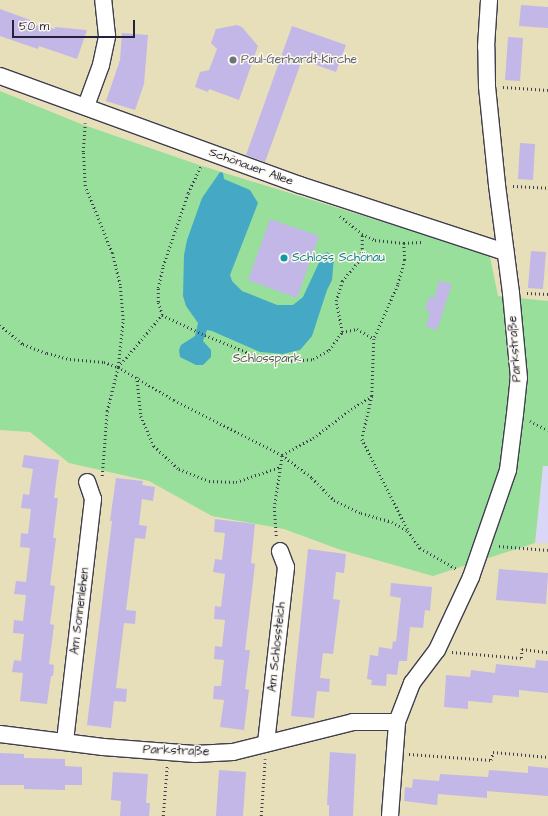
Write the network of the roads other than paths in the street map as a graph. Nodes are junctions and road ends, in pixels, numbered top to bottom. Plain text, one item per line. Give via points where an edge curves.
1 (103, 0) edge
2 (489, 0) edge
3 (0, 76) edge
4 (86, 106) junction
5 (505, 252) junction
6 (87, 482) road end
7 (280, 551) road end
8 (397, 722) junction
9 (0, 734) edge
10 (65, 741) junction
11 (266, 743) junction
12 (390, 816) edge

1 - 4 street via 107,36 101,64
2 - 5 street, Parkstraße via 487,86
3 - 4 street, Schönauer Allee
4 - 5 street, Schönauer Allee via 300,185
5 - 8 street, Parkstraße via 519,378 508,470 471,577 436,651 412,683
6 - 10 street, Am Sonnenlehen via 93,499
7 - 11 street, Am Schlossteich via 286,567
8 - 11 street, Parkstraße via 353,722
8 - 12 street, Parkstraße
9 - 10 street, Parkstraße
10 - 11 street, Parkstraße via 103,747 195,754 233,752

